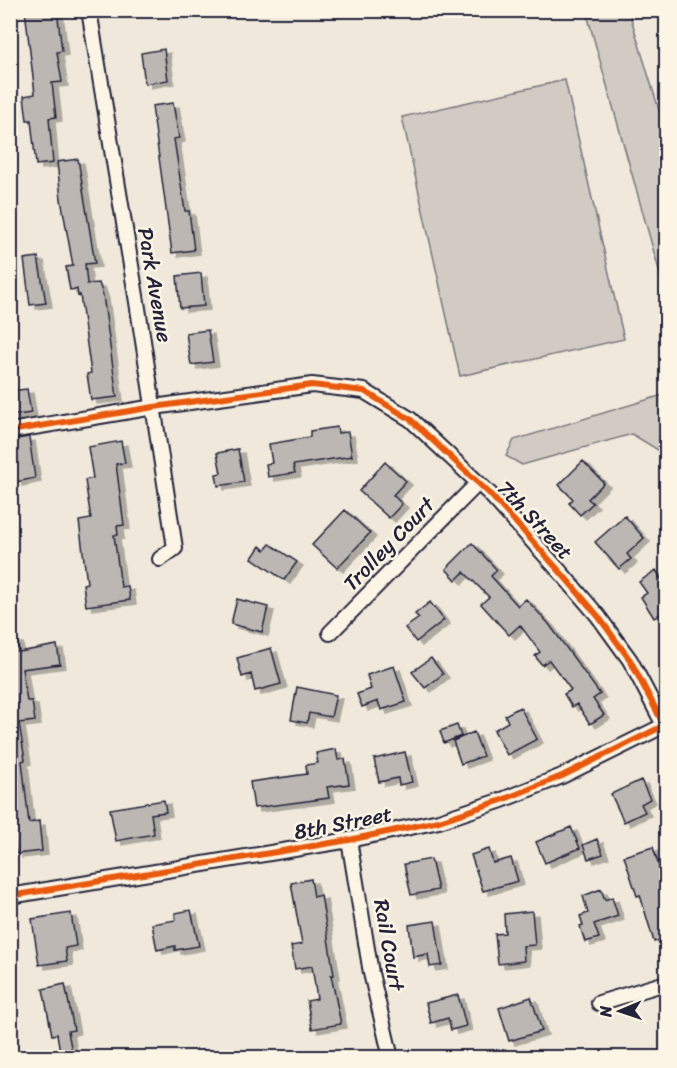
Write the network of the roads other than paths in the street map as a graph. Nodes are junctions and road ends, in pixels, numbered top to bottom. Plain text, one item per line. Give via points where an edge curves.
1 (89, 10) edge
2 (154, 407) junction
3 (10, 431) edge
4 (478, 483) junction
5 (160, 559) dead end
6 (330, 633) dead end
7 (666, 727) edge
8 (349, 840) junction
9 (10, 896) edge
10 (666, 983) edge
11 (598, 1003) dead end
12 (391, 1058) edge

1 - 2 street, Park Avenue
2 - 3 street, 7th Street
2 - 4 street, 7th Street via 312,385 364,392 410,419
2 - 5 street, Park Avenue via 175,548
4 - 6 street, Trolley Court
4 - 7 street, 7th Street via 598,616 630,660
7 - 8 street, 8th Street via 502,800 439,821
8 - 9 street, 8th Street
8 - 12 street, Rail Court via 371,973
10 - 11 street

